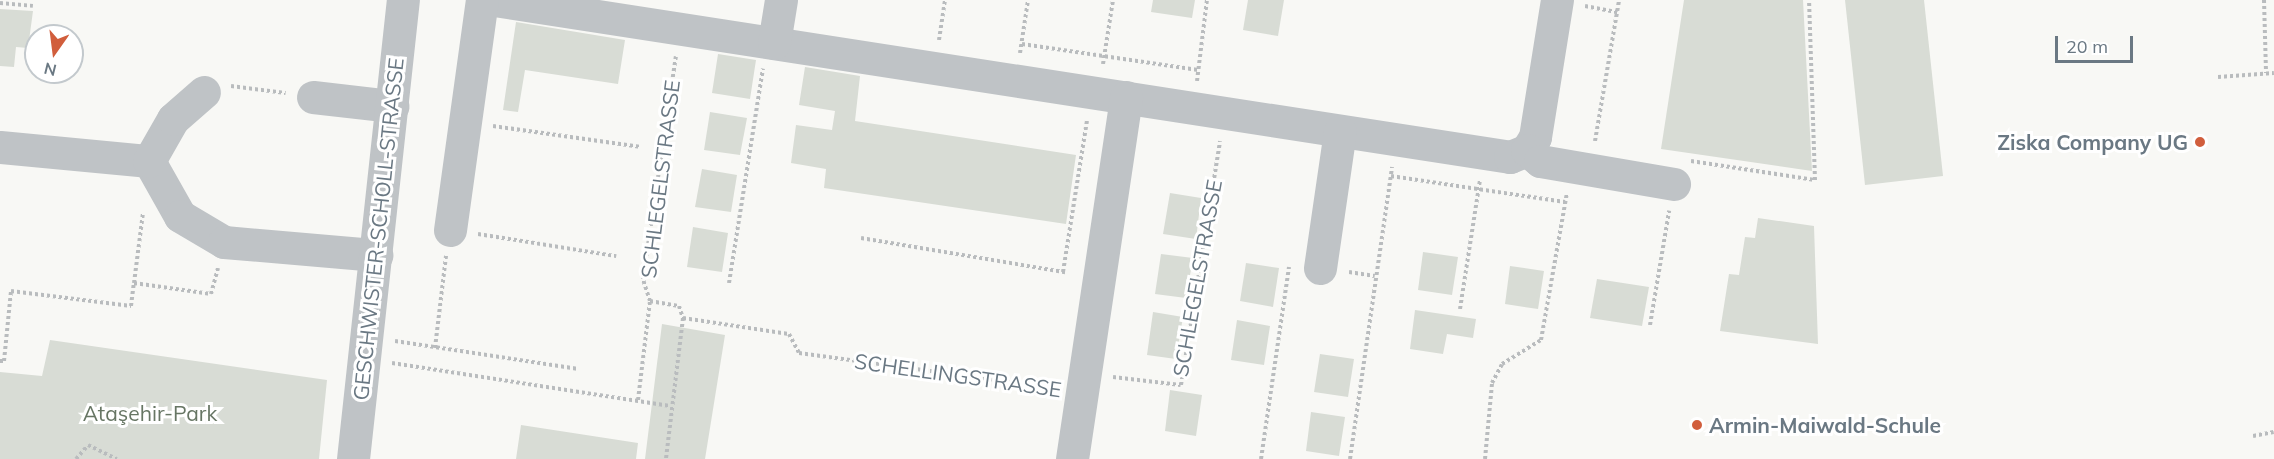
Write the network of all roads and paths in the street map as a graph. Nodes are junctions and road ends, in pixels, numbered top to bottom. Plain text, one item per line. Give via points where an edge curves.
1 (403, 0) edge
2 (482, 0) edge
3 (496, 0) edge
4 (781, 0) edge
5 (945, 0) edge
6 (1028, 0) edge
7 (1113, 0) edge
8 (1207, 0) edge
9 (1557, 0) edge
10 (1619, 0) edge
11 (1809, 0) edge
12 (2264, 0) edge
13 (0, 3) edge
14 (33, 6) dead end
15 (680, 28) junction
16 (771, 42) junction
17 (1022, 44) junction
18 (1104, 56) junction
19 (934, 67) junction
20 (1198, 70) junction
21 (2266, 73) junction
22 (2274, 73) edge
23 (2218, 77) dead end
24 (1016, 80) junction
25 (204, 92) joint
26 (313, 97) joint
27 (1104, 103) junction
28 (392, 106) junction
29 (1209, 111) junction
30 (466, 122) junction
31 (1340, 131) junction
32 (1396, 140) junction
33 (0, 147) edge
34 (640, 147) dead end
35 (1605, 147) dead end
36 (1527, 150) junction
37 (1484, 154) junction
38 (1582, 155) junction
39 (149, 161) junction
40 (1680, 172) junction
41 (1391, 176) junction
42 (1478, 188) junction
43 (1565, 202) junction
44 (144, 206) dead end
45 (450, 230) junction
46 (861, 238) dead end
47 (224, 242) junction
48 (376, 255) junction
49 (616, 256) dead end
50 (1320, 268) junction
51 (1063, 272) junction
52 (1375, 276) junction
53 (1098, 278) junction
54 (134, 283) junction
55 (729, 283) dead end
56 (650, 301) junction
57 (1460, 309) dead end
58 (683, 318) junction
59 (1650, 325) dead end
60 (366, 348) junction
61 (435, 348) junction
62 (0, 361) edge
63 (577, 369) dead end
64 (1083, 383) junction
65 (638, 400) junction
66 (669, 406) junction
67 (2274, 432) edge
68 (2253, 436) dead end
69 (76, 459) edge
70 (117, 459) edge
71 (353, 459) edge
72 (666, 459) edge
73 (1072, 459) edge
74 (1261, 459) edge
75 (1350, 459) edge
76 (1485, 459) edge

1 - 28 street, GESCHWISTER-SCHOLL-STRASSE
2 - 30 street
3 - 15 street
4 - 16 street
5 - 19 path
6 - 17 path
7 - 18 path
8 - 20 path, SCHLEGELSTRASSE
9 - 36 street via 1535,137
10 - 38 path
11 - 40 path via 1815,180
12 - 21 path
13 - 14 path
15 - 16 street
15 - 56 path, SCHLEGELSTRASSE via 643,279
16 - 19 street
16 - 55 path
17 - 18 path
17 - 24 path
18 - 20 path
18 - 27 path
19 - 24 street
20 - 29 path, SCHLEGELSTRASSE
21 - 22 path
21 - 23 path
24 - 27 street
25 - 26 path via 224,85
25 - 39 street via 173,119
26 - 28 street
27 - 29 street
27 - 51 path
27 - 53 street, SCHELLINGSTRASSE
28 - 48 street, GESCHWISTER-SCHOLL-STRASSE
29 - 31 street
29 - 64 path, SCHLEGELSTRASSE via 1181,385
30 - 34 path
30 - 45 street
31 - 32 street
31 - 50 street
32 - 37 street
32 - 41 path
33 - 39 street
35 - 38 path
36 - 37 street via 1510,157
36 - 38 street via 1540,160
37 - 42 path
38 - 40 street
38 - 43 path
39 - 47 street via 180,216
40 - 59 path
41 - 42 path
41 - 52 path
42 - 43 path
42 - 57 path
43 - 76 path via 1541,340 1502,364 1492,383
44 - 54 path
45 - 49 path
45 - 61 path
46 - 51 path
47 - 48 street
47 - 54 path via 211,294
48 - 60 street, GESCHWISTER-SCHOLL-STRASSE
50 - 52 path
50 - 74 path via 1290,262
51 - 53 path
52 - 75 path
53 - 64 street, SCHELLINGSTRASSE
54 - 62 path via 131,306 11,291 4,362
56 - 58 path via 679,306
56 - 65 path, SCHLEGELSTRASSE
58 - 64 path, SCHELLINGSTRASSE via 789,334 799,353
58 - 66 path
60 - 61 path
60 - 65 path
60 - 71 street, GESCHWISTER-SCHOLL-STRASSE
61 - 63 path
64 - 73 street, SCHELLINGSTRASSE
65 - 66 path
66 - 72 path
67 - 68 path
69 - 70 path via 88,445

